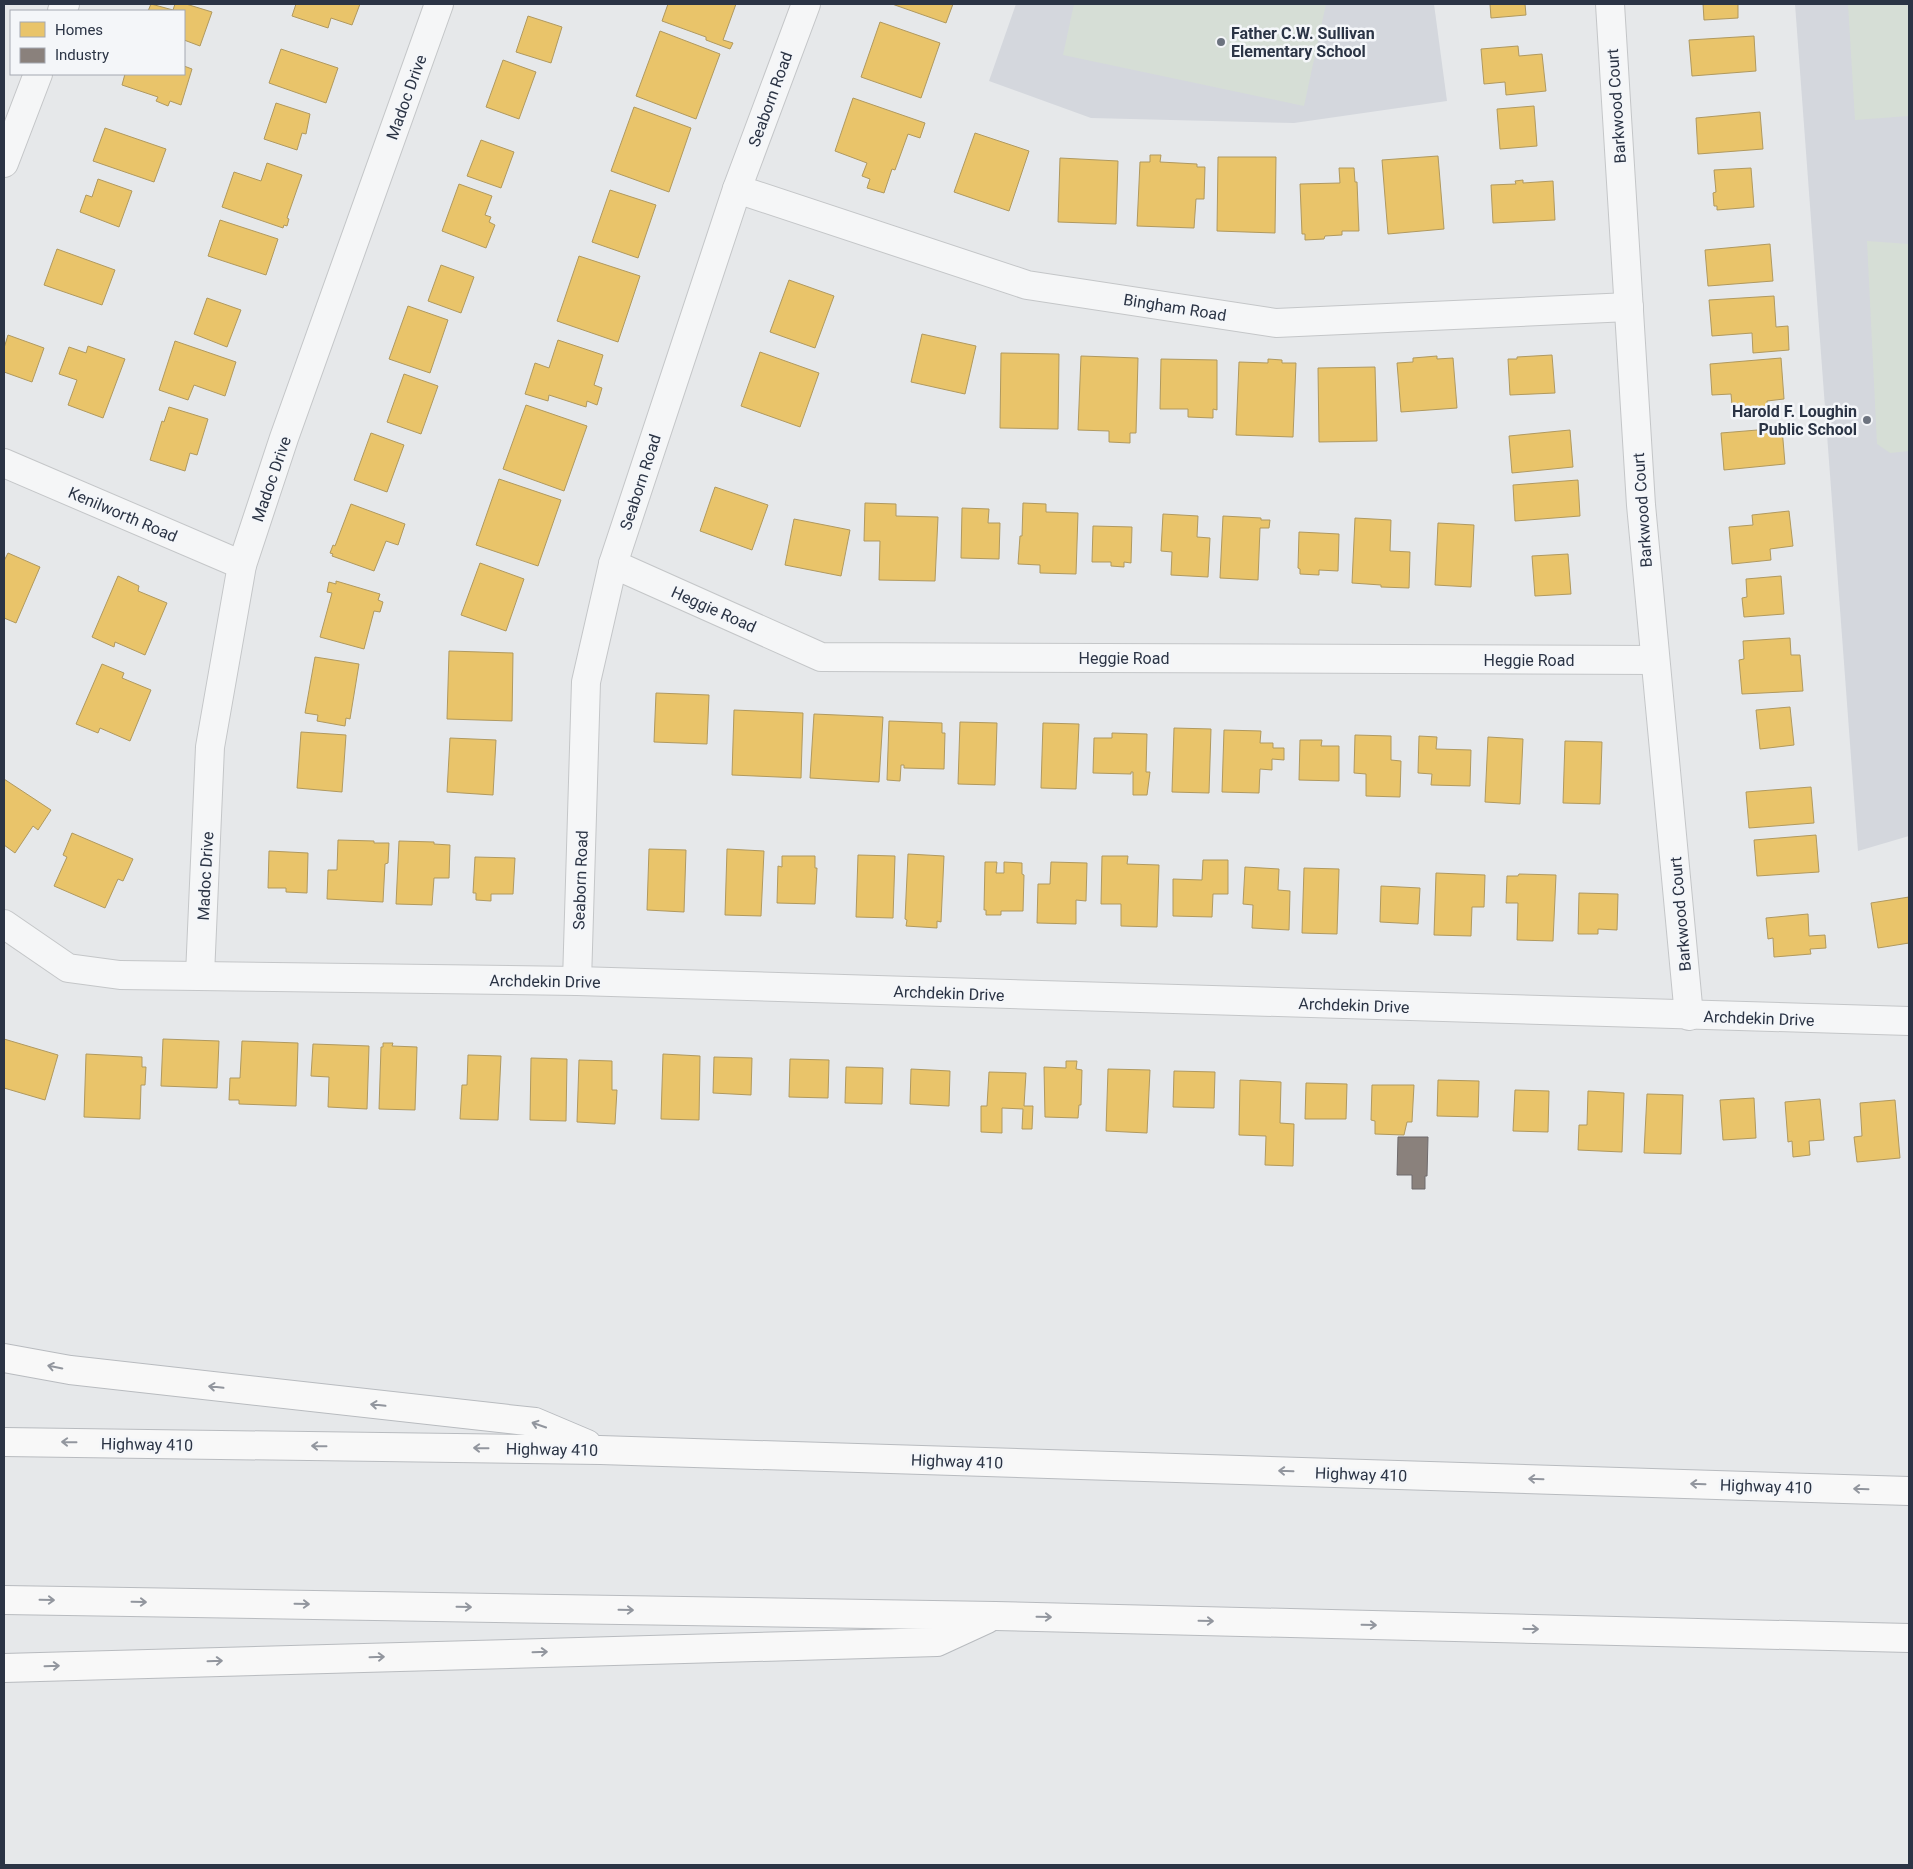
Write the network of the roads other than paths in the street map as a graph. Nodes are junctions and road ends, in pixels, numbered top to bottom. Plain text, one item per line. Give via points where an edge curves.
1 (439, 4) edge
2 (806, 4) edge
3 (1610, 4) edge
4 (38, 75) edge
5 (4, 163) edge
6 (737, 189) junction
7 (1628, 308) junction
8 (4, 463) edge
9 (613, 564) junction
10 (242, 565) junction
11 (1655, 660) junction
12 (4, 924) edge
13 (200, 975) junction
14 (577, 981) junction
15 (1689, 1016) junction
16 (1909, 1021) edge
17 (4, 1358) edge
18 (4, 1442) edge
19 (600, 1450) junction
20 (1909, 1491) edge
21 (4, 1600) edge
22 (995, 1616) junction
23 (1909, 1638) edge
24 (4, 1668) edge

1 - 10 street, Madoc Drive
2 - 6 street, Seaborn Road
3 - 7 street, Barkwood Court
4 - 5 street
6 - 7 street, Bingham Road via 1027,285 1276,323
6 - 9 street, Seaborn Road
7 - 11 street, Barkwood Court
8 - 10 street, Kenilworth Road
9 - 11 street, Heggie Road via 821,657
9 - 14 street, Seaborn Road via 586,682
10 - 13 street, Madoc Drive via 210,747
11 - 15 street, Barkwood Court
12 - 13 street, Archdekin Drive via 68,968 120,975
13 - 14 street, Archdekin Drive
14 - 15 street, Archdekin Drive
15 - 16 street, Archdekin Drive
19 -> 17 highway via 535,1422 70,1370
19 -> 18 highway, Highway 410
20 -> 19 highway, Highway 410
21 -> 22 highway
22 -> 23 highway
24 -> 22 highway via 937,1642

